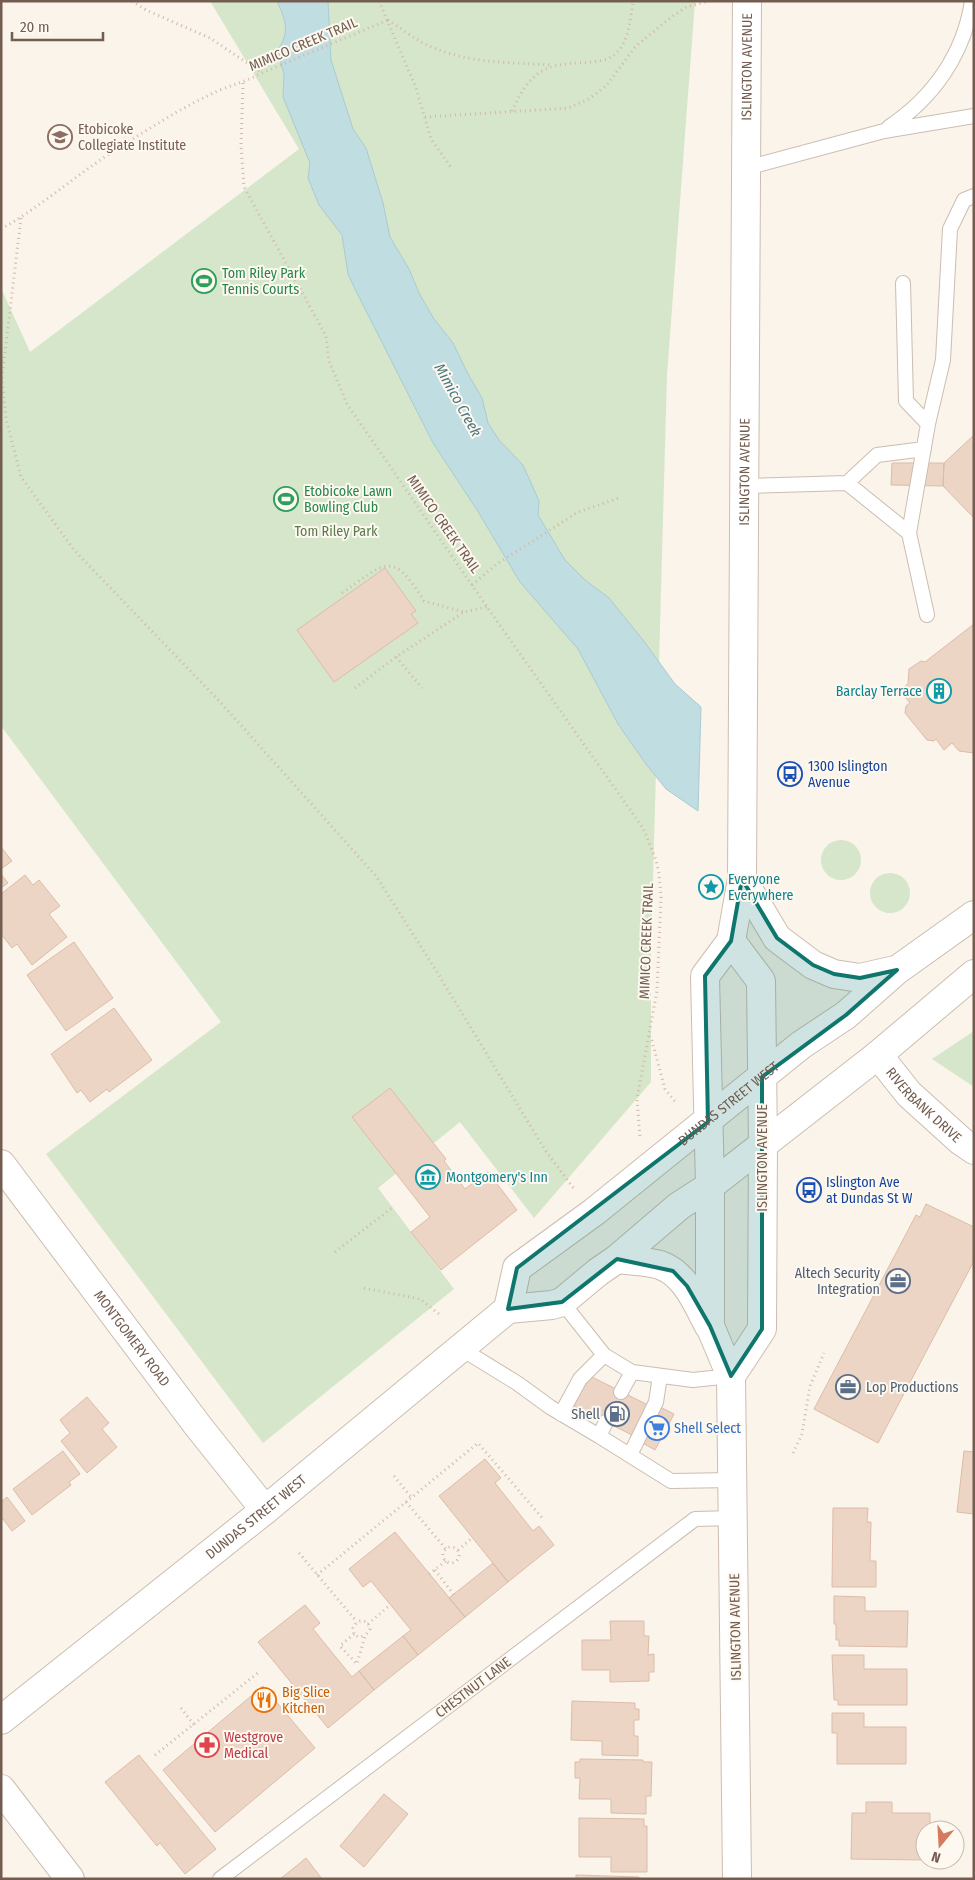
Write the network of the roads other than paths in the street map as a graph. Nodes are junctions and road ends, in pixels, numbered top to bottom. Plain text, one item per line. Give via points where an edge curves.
1 (747, 1) edge
2 (972, 1) edge
3 (974, 116) edge
4 (884, 131) junction
5 (746, 168) junction
6 (974, 196) edge
7 (903, 284) dead end
8 (928, 424) junction
9 (924, 449) junction
10 (848, 483) junction
11 (744, 486) junction
12 (909, 533) junction
13 (927, 615) dead end
14 (742, 879) junction
15 (974, 915) edge
16 (731, 941) junction
17 (897, 970) junction
18 (974, 974) edge
19 (878, 1055) junction
20 (762, 1077) junction
21 (708, 1122) junction
22 (762, 1146) junction
23 (974, 1150) edge
24 (1, 1164) edge
25 (710, 1186) junction
26 (617, 1259) junction
27 (562, 1302) junction
28 (508, 1309) junction
29 (710, 1326) junction
30 (460, 1348) junction
31 (604, 1355) junction
32 (632, 1372) junction
33 (660, 1376) junction
34 (731, 1376) junction
35 (621, 1392) dead end
36 (561, 1414) junction
37 (606, 1422) dead end
38 (599, 1436) junction
39 (630, 1455) junction
40 (733, 1480) junction
41 (265, 1510) junction
42 (734, 1518) junction
43 (1, 1720) edge
44 (1, 1789) edge
45 (70, 1879) edge
46 (220, 1879) edge
47 (737, 1879) edge

1 - 5 main road, ISLINGTON AVENUE
2 - 4 lane via 964,37 940,81 905,117
3 - 4 lane
4 - 5 lane
5 - 11 main road, ISLINGTON AVENUE
6 - 8 lane via 964,200 950,230 943,360
7 - 8 lane via 906,401
8 - 9 lane
9 - 10 lane via 877,455
9 - 12 lane
10 - 11 lane
10 - 12 lane
11 - 14 main road, ISLINGTON AVENUE
12 - 13 lane
14 - 16 main road, ISLINGTON AVENUE
14 - 17 main road via 777,938 813,966 834,974 860,978
15 - 17 main road, DUNDAS STREET WEST
16 - 20 main road, ISLINGTON AVENUE via 761,980
16 - 21 main road, ISLINGTON AVENUE via 705,976
17 - 20 main road, DUNDAS STREET WEST via 846,1015 801,1045
18 - 19 main road
19 - 22 main road
19 - 23 main road, RIVERBANK DRIVE via 909,1094
20 - 21 main road, DUNDAS STREET WEST
20 - 22 main road, ISLINGTON AVENUE
21 - 25 main road, ISLINGTON AVENUE
21 - 28 main road, DUNDAS STREET WEST via 517,1268
22 - 25 main road
22 - 34 main road, ISLINGTON AVENUE via 762,1329
24 - 41 main road, MONTGOMERY ROAD
25 - 26 main road via 680,1206
25 - 29 main road, ISLINGTON AVENUE
26 - 27 main road
26 - 29 main road via 659,1265 673,1271 687,1286
27 - 28 main road
27 - 31 lane
28 - 30 main road, DUNDAS STREET WEST
29 - 34 main road, ISLINGTON AVENUE
30 - 36 lane
30 - 41 main road, DUNDAS STREET WEST
31 - 32 lane
31 - 36 lane via 580,1379
32 - 33 lane
32 - 35 lane
33 - 34 lane via 692,1380
33 - 39 lane via 656,1402
34 - 40 main road, ISLINGTON AVENUE
36 - 38 lane
37 - 38 lane
38 - 39 lane
39 - 40 lane via 671,1481
40 - 42 main road, ISLINGTON AVENUE
41 - 43 main road, DUNDAS STREET WEST
42 - 46 lane, CHESTNUT LANE via 695,1519
42 - 47 main road, ISLINGTON AVENUE
44 - 45 main road

